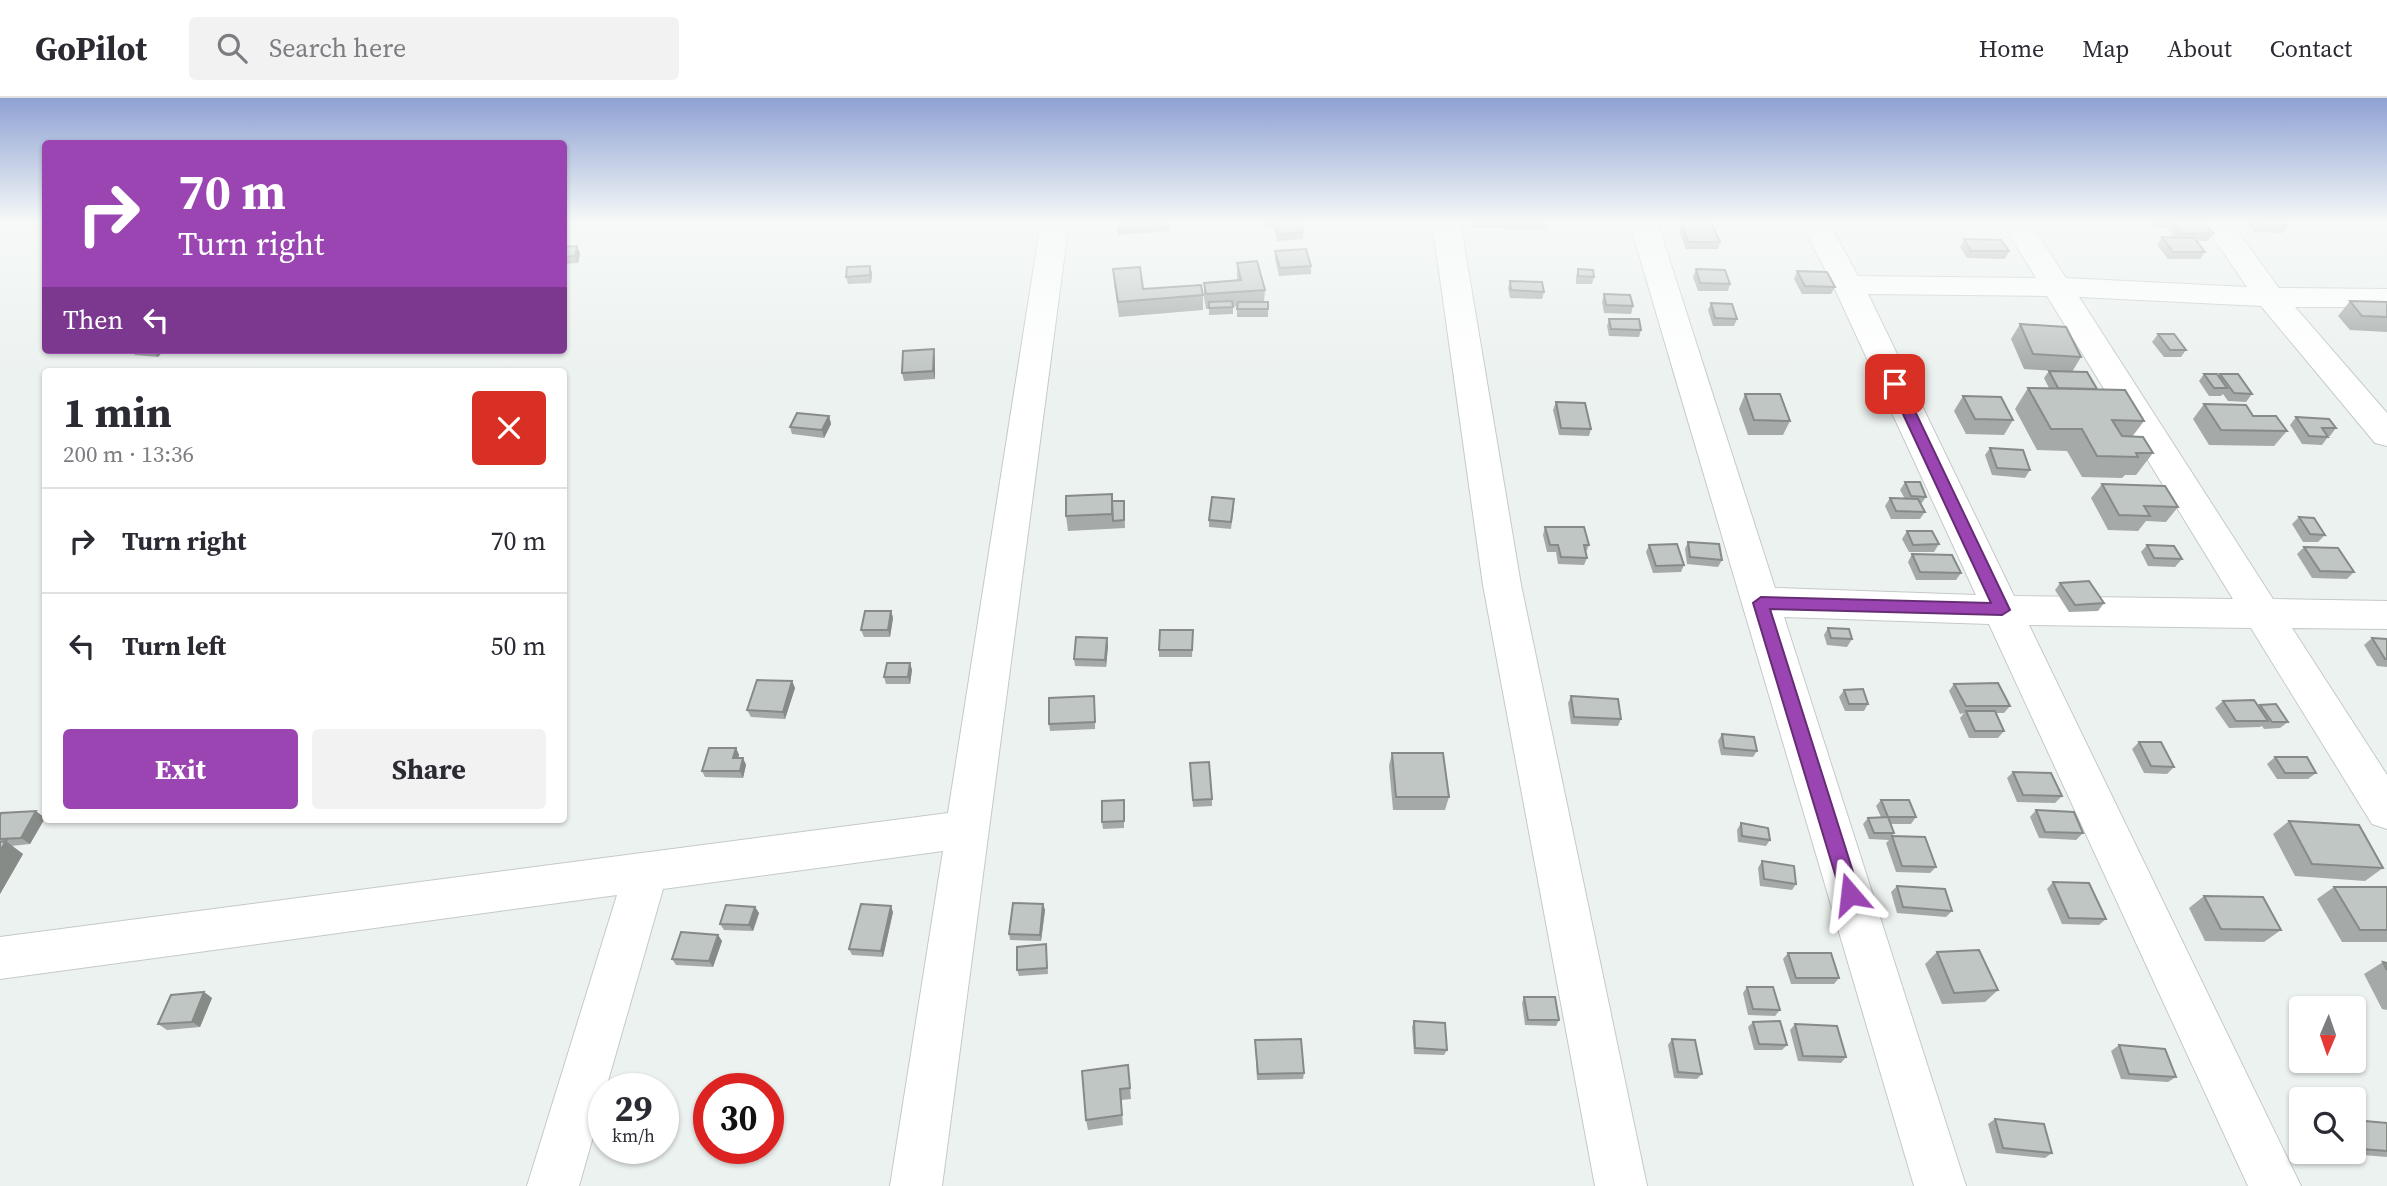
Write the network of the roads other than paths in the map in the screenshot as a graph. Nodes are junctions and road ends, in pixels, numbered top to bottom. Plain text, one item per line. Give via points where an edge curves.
1 (1048, 272) edge
2 (1454, 272) edge
3 (1659, 272) edge
4 (1841, 272) edge
5 (2047, 272) edge
6 (2253, 272) edge
7 (1848, 285) junction
8 (2056, 287) junction
9 (2270, 296) junction
10 (2387, 298) edge
11 (2387, 435) edge
12 (1761, 603) junction
13 (2002, 610) junction
14 (2263, 615) junction
15 (2387, 615) edge
16 (2387, 811) edge
17 (967, 829) junction
18 (646, 872) junction
19 (0, 958) edge
20 (553, 1186) edge
21 (916, 1186) edge
22 (1621, 1186) edge
23 (1940, 1186) edge
24 (2275, 1186) edge

1 - 17 street
2 - 22 street via 1502,585
3 - 12 street
4 - 7 street
5 - 8 street
6 - 9 street
7 - 8 street
7 - 13 street
8 - 9 street
8 - 14 street
9 - 10 street
9 - 11 street
12 - 13 street
12 - 23 street
13 - 14 street
13 - 24 street
14 - 15 street
14 - 16 street
17 - 18 street
17 - 21 street
18 - 19 street
18 - 20 street

